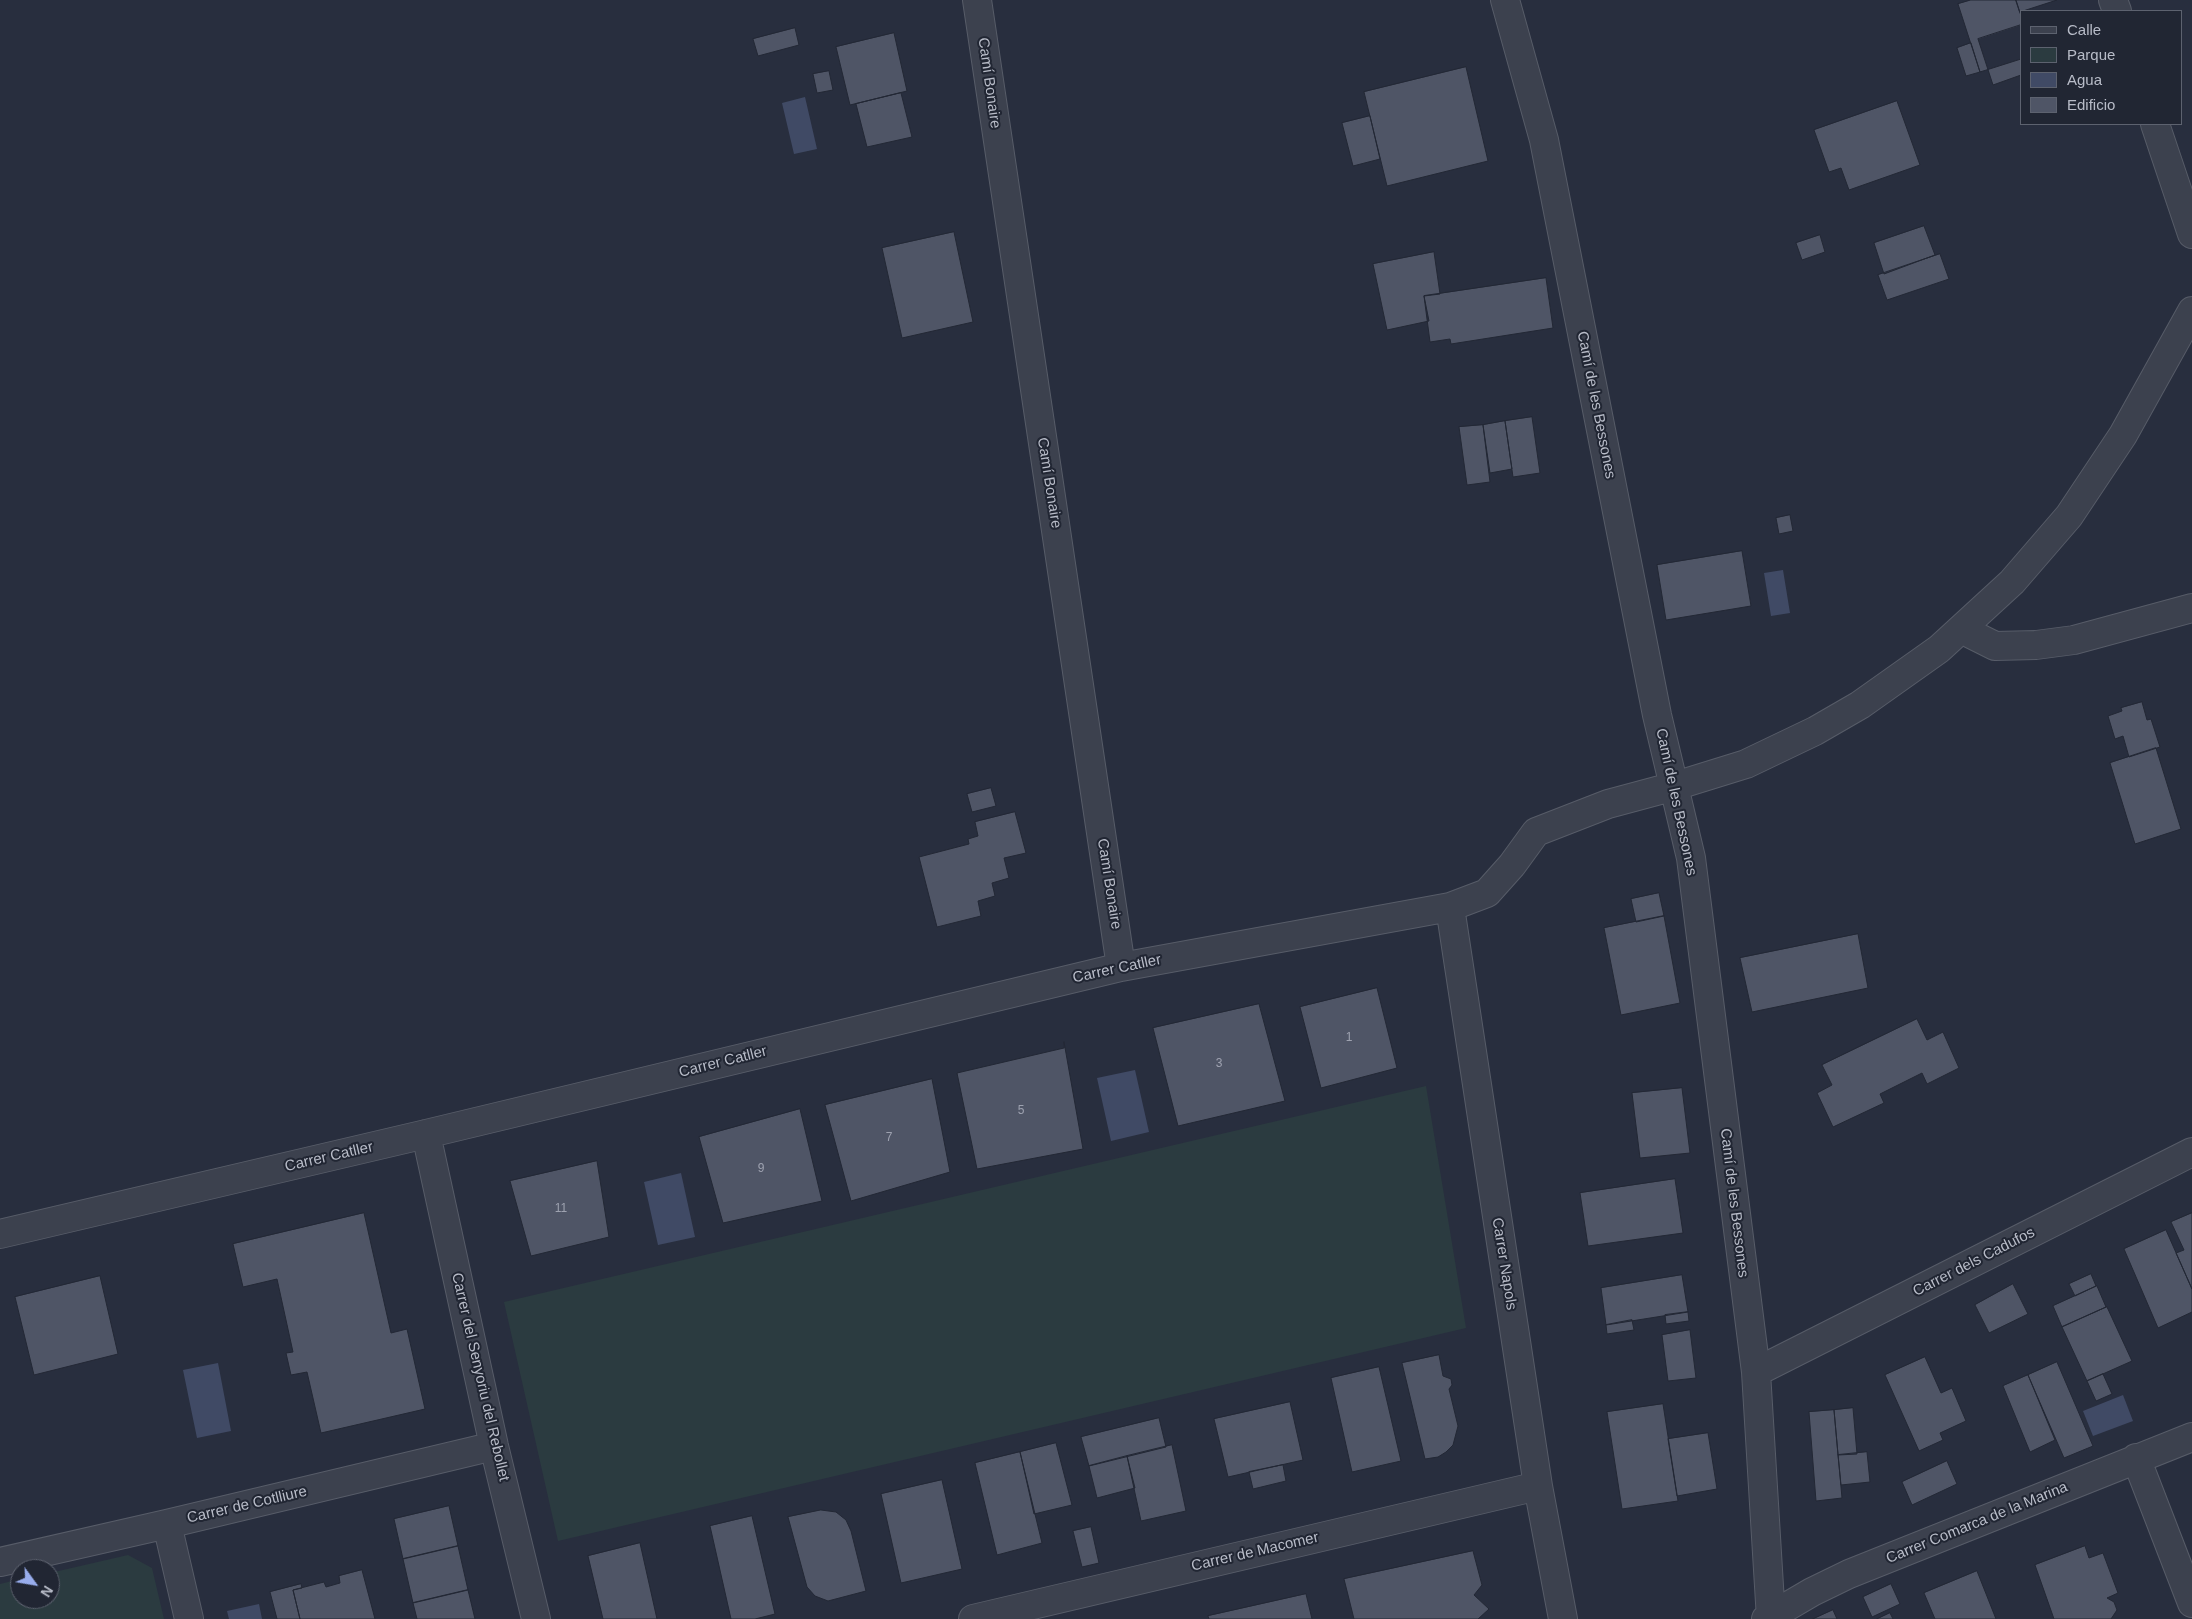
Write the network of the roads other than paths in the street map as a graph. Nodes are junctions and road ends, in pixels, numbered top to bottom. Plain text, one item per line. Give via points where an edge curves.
1 (977, 0) edge
2 (1505, 0) edge
3 (2155, 125) edge
4 (2192, 234) edge
5 (2192, 311) edge
6 (2192, 608) edge
7 (1964, 626) junction
8 (1676, 786) junction
9 (1450, 907) junction
10 (1121, 967) junction
11 (426, 1134) junction
12 (2192, 1152) edge
13 (0, 1234) edge
14 (1756, 1372) junction
15 (2192, 1438) edge
16 (494, 1446) junction
17 (2136, 1458) junction
18 (1538, 1486) junction
19 (167, 1524) junction
20 (0, 1562) edge
21 (2192, 1603) edge
22 (1769, 1618) edge
23 (189, 1619) edge
24 (536, 1619) edge
25 (973, 1619) edge
26 (1563, 1619) edge

1 - 10 street, Camí Bonaire
2 - 8 street, Camí de les Bessones via 1544,140 1655,706
3 - 4 street
5 - 7 street, Carrer Catller via 2123,435 2070,516 2012,582
6 - 7 street via 2074,640 2036,645 1995,646 1971,634
7 - 8 street, Carrer Catller via 1908,673 1815,731 1746,764
8 - 9 street, Carrer Catller via 1608,804 1536,832 1487,893
8 - 14 street, Camí de les Bessones via 1691,858
9 - 10 street, Carrer Catller
9 - 18 street, Carrer Napols
10 - 11 street, Carrer Catller
11 - 13 street, Carrer Catller
11 - 16 street, Carrer del Senyoriu del Rebollet
12 - 14 street, Carrer dels Cadufos
14 - 22 street, Camí de les Bessones
15 - 17 street, Carrer Comarca de la Marina
16 - 19 street, Carrer de Cotlliure
16 - 24 street, Carrer del Senyoriu del Rebollet
17 - 21 street
17 - 22 street, Carrer Comarca de la Marina via 1849,1574
18 - 25 street, Carrer de Macomer
18 - 26 street, Carrer Napols
19 - 20 street, Carrer de Cotlliure
19 - 23 street

